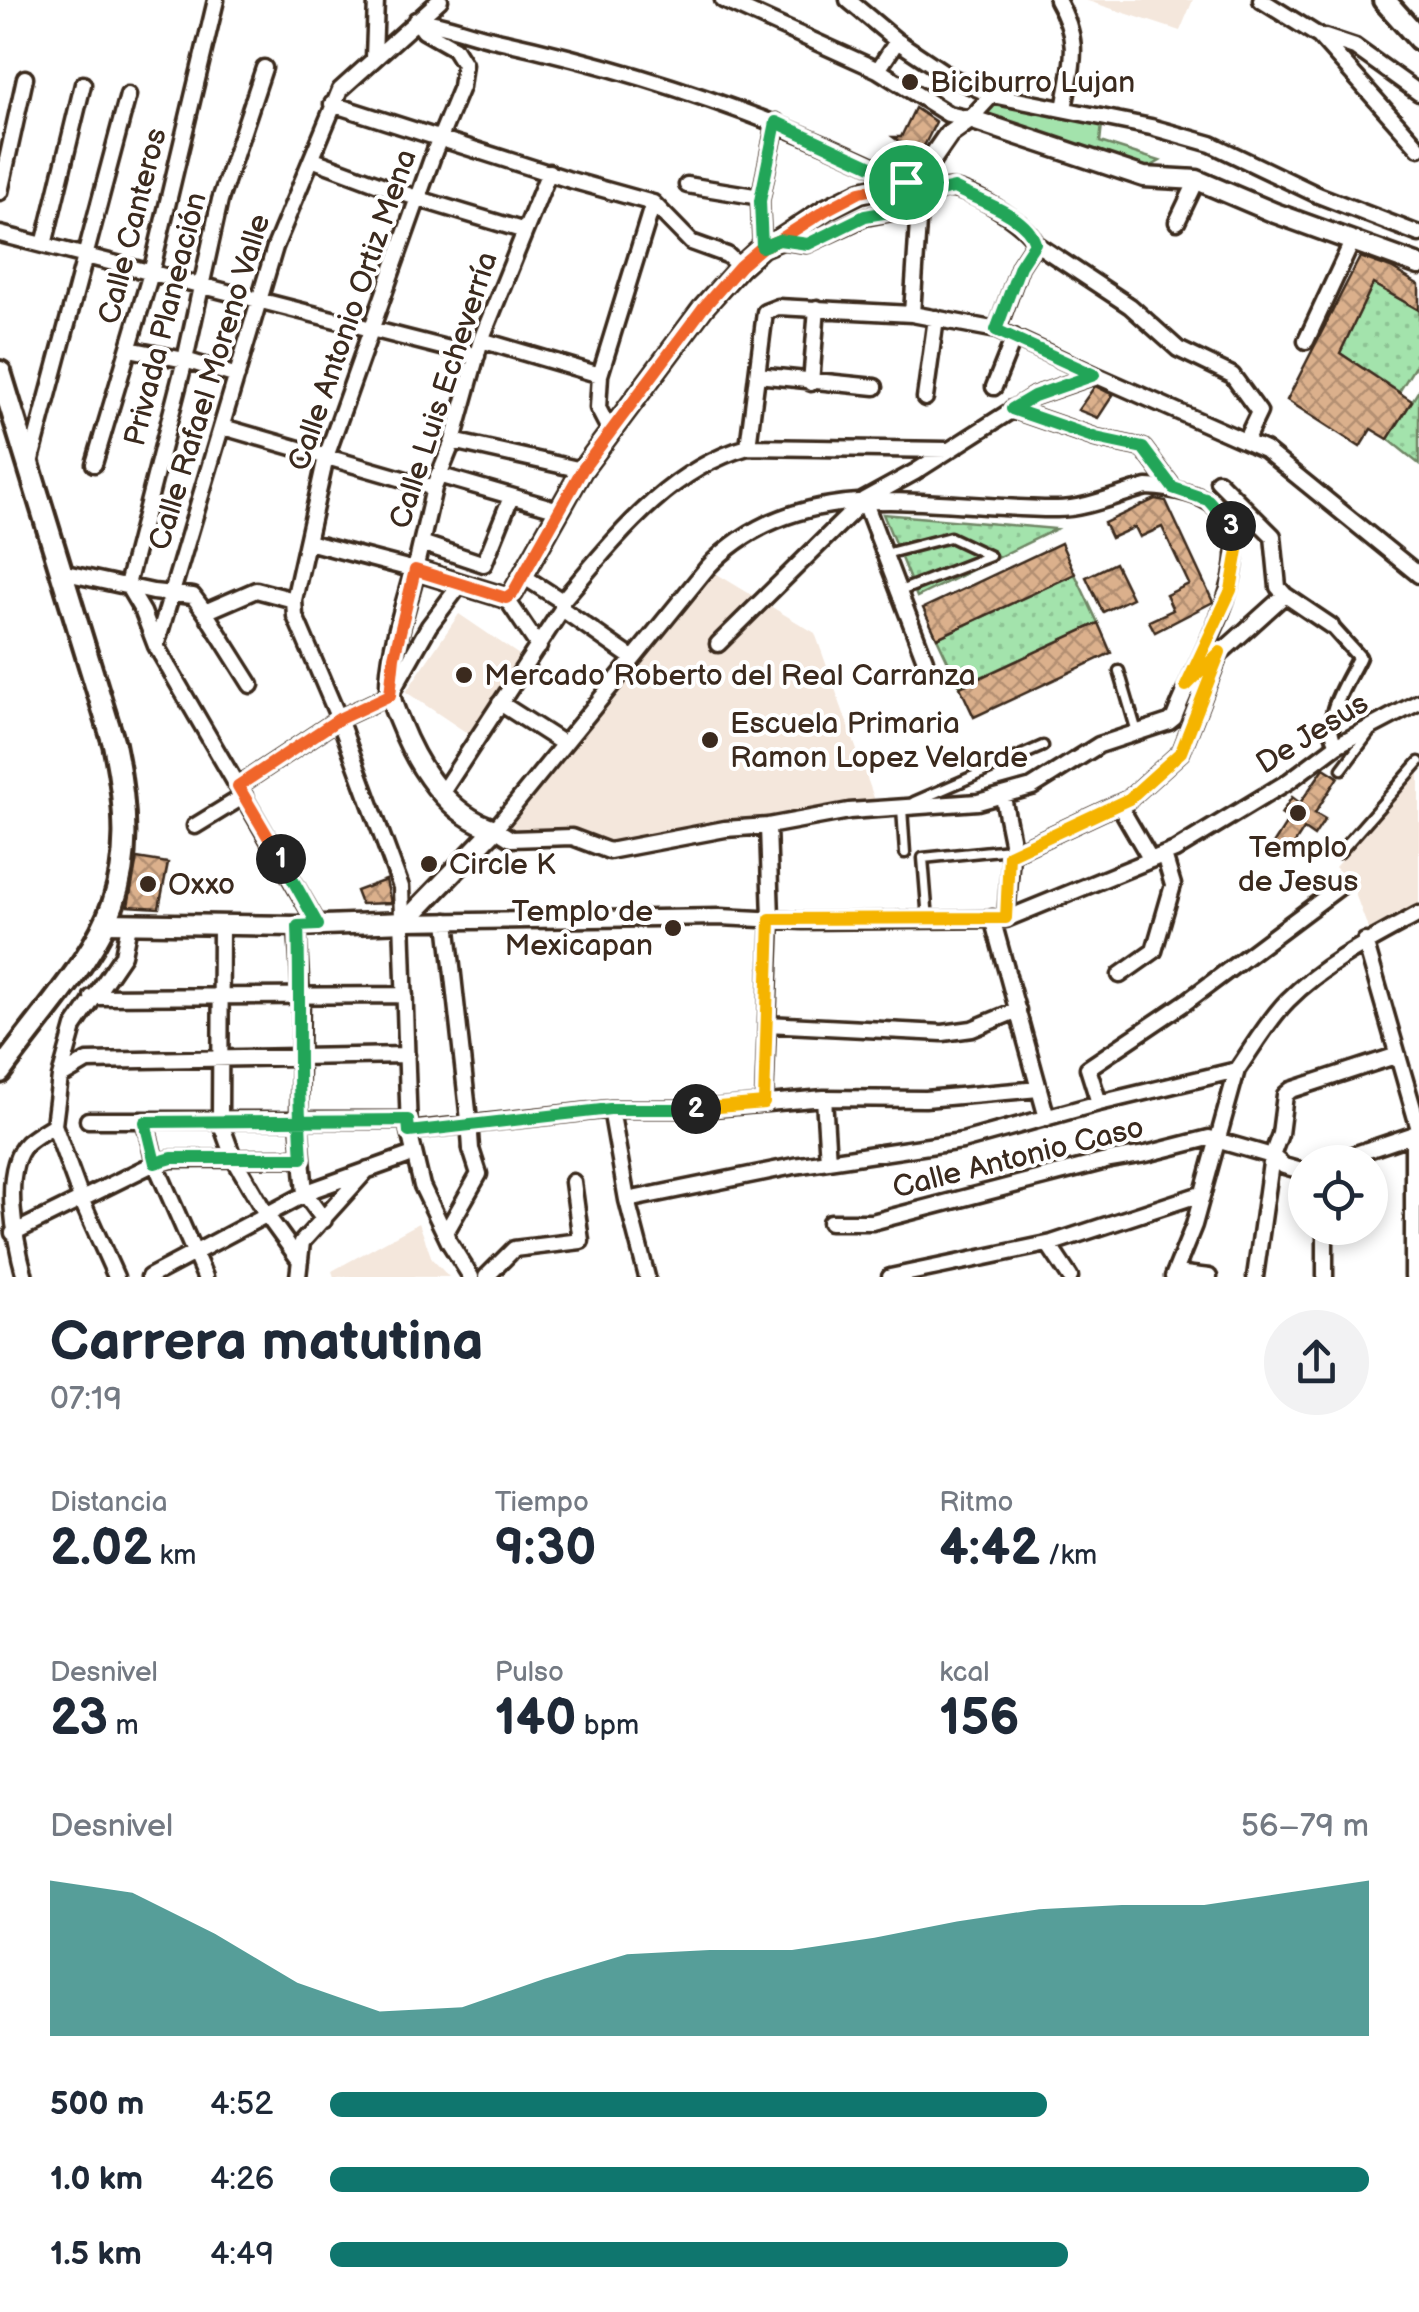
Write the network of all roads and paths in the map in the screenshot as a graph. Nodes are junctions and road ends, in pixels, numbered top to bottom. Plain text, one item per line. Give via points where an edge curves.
1 (216, 0) edge
2 (376, 0) edge
3 (440, 0) edge
4 (724, 0) edge
5 (848, 0) edge
6 (1057, 0) edge
7 (1261, 0) edge
8 (1384, 0) edge
9 (416, 20) junction
10 (1319, 36) junction
11 (1419, 40) edge
12 (897, 41) junction
13 (374, 58) junction
14 (264, 68) dead end
15 (878, 70) junction
16 (25, 78) dead end
17 (83, 84) dead end
18 (1419, 93) edge
19 (128, 95) dead end
20 (992, 95) junction
21 (332, 104) junction
22 (1064, 110) junction
23 (970, 119) junction
24 (776, 122) junction
25 (442, 139) junction
26 (1419, 148) edge
27 (314, 160) junction
28 (549, 172) junction
29 (1198, 180) junction
30 (906, 182) junction
31 (686, 184) dead end
32 (0, 192) edge
33 (760, 197) junction
34 (418, 199) junction
35 (653, 203) junction
36 (919, 207) junction
37 (1177, 222) dead end
38 (525, 231) junction
39 (0, 234) edge
40 (1419, 234) edge
41 (1352, 242) junction
42 (1035, 243) junction
43 (771, 244) junction
44 (44, 245) junction
45 (85, 255) junction
46 (1419, 264) edge
47 (740, 266) junction
48 (152, 273) junction
49 (203, 285) junction
50 (259, 298) junction
51 (817, 308) junction
52 (912, 314) junction
53 (936, 318) junction
54 (371, 328) junction
55 (996, 330) junction
56 (1014, 337) junction
57 (481, 340) junction
58 (1306, 341) dead end
59 (129, 349) junction
60 (477, 356) junction
61 (185, 360) junction
62 (0, 372) edge
63 (600, 375) junction
64 (758, 375) junction
65 (1094, 375) junction
66 (237, 376) junction
67 (811, 383) junction
68 (875, 387) dead end
69 (994, 388) dead end
70 (925, 398) dead end
71 (1012, 409) junction
72 (223, 427) junction
73 (610, 432) junction
74 (453, 441) junction
75 (1249, 442) junction
76 (748, 447) junction
77 (949, 450) junction
78 (326, 457) junction
79 (94, 464) dead end
80 (29, 468) junction
81 (582, 470) junction
82 (436, 481) junction
83 (1218, 481) dead end
84 (1173, 488) junction
85 (511, 497) junction
86 (864, 500) junction
87 (559, 510) junction
88 (308, 542) junction
89 (422, 543) junction
90 (886, 554) junction
91 (415, 570) junction
92 (61, 572) junction
93 (1419, 575) edge
94 (524, 576) junction
95 (460, 584) junction
96 (127, 585) junction
97 (900, 591) junction
98 (172, 594) junction
99 (1285, 595) junction
100 (506, 598) junction
101 (294, 600) junction
102 (562, 605) junction
103 (205, 612) junction
104 (1330, 626) joint
105 (718, 644) dead end
106 (156, 646) junction
107 (539, 647) junction
108 (1220, 652) junction
109 (632, 658) junction
110 (925, 660) dead end
111 (1119, 672) dead end
112 (251, 685) dead end
113 (1186, 686) junction
114 (390, 695) junction
115 (1419, 702) edge
116 (500, 703) junction
117 (339, 719) junction
118 (1374, 726) junction
119 (1137, 732) junction
120 (564, 744) junction
121 (1338, 745) junction
122 (1043, 746) dead end
123 (1419, 762) edge
124 (1342, 769) dead end
125 (241, 791) junction
126 (441, 794) junction
127 (1003, 797) junction
128 (1119, 805) junction
129 (902, 807) junction
130 (196, 826) dead end
131 (768, 826) junction
132 (496, 830) junction
133 (1010, 852) junction
134 (1339, 852) dead end
135 (905, 853) dead end
136 (1157, 857) junction
137 (1342, 885) dead end
138 (1419, 914) edge
139 (999, 918) junction
140 (770, 919) junction
141 (928, 920) junction
142 (448, 921) junction
143 (405, 922) junction
144 (106, 923) junction
145 (129, 925) junction
146 (318, 925) junction
147 (221, 926) junction
148 (298, 926) junction
149 (1366, 941) junction
150 (1120, 975) dead end
151 (405, 995) junction
152 (301, 996) junction
153 (92, 997) junction
154 (222, 997) junction
155 (1018, 1010) junction
156 (767, 1024) junction
157 (407, 1055) junction
158 (1398, 1055) junction
159 (222, 1057) junction
160 (300, 1058) junction
161 (1237, 1070) junction
162 (0, 1072) edge
163 (60, 1077) junction
164 (1039, 1089) junction
165 (824, 1098) junction
166 (764, 1103) junction
167 (1099, 1103) junction
168 (610, 1109) junction
169 (1047, 1118) junction
170 (88, 1120) dead end
171 (220, 1121) junction
172 (299, 1121) junction
173 (145, 1122) junction
174 (54, 1124) junction
175 (408, 1126) junction
176 (1417, 1132) edge
177 (1218, 1140) junction
178 (1380, 1145) edge
179 (1272, 1156) junction
180 (233, 1157) junction
181 (302, 1158) junction
182 (414, 1159) junction
183 (828, 1161) junction
184 (155, 1163) junction
185 (1288, 1167) edge
186 (368, 1168) junction
187 (573, 1182) dead end
188 (305, 1194) junction
189 (1201, 1194) junction
190 (628, 1200) junction
191 (82, 1201) junction
192 (266, 1214) junction
193 (324, 1220) junction
194 (830, 1222) dead end
195 (1417, 1226) edge
196 (14, 1233) junction
197 (445, 1234) junction
198 (1048, 1244) junction
199 (1325, 1245) edge
200 (193, 1254) junction
201 (994, 1257) junction
202 (299, 1269) edge
203 (1174, 1275) edge
204 (911, 1276) edge
205 (25, 1277) edge
206 (116, 1277) edge
207 (150, 1277) edge
208 (206, 1277) edge
209 (472, 1277) edge
210 (486, 1277) edge
211 (647, 1277) edge
212 (890, 1277) edge
213 (994, 1277) edge
214 (1070, 1277) edge
215 (1209, 1277) edge
216 (1255, 1277) edge
217 (1324, 1277) edge
218 (1413, 1277) edge

1 - 48 street, Calle Canteros
2 - 13 street
3 - 9 street, Calle Rafael Moreno Valle
4 - 15 street
5 - 12 street
6 - 22 street via 1072,26
7 - 10 street
8 - 11 main road
9 - 13 street, Calle Rafael Moreno Valle
9 - 24 street via 596,62
9 - 25 street, Calle Antonio Ortiz Mena via 454,48 464,64
10 - 18 street via 1355,47
10 - 26 street
12 - 15 street
12 - 20 street
13 - 21 street, Calle Rafael Moreno Valle
14 - 49 street, Privada Planeación via 220,200
15 - 23 street via 948,114
16 - 32 street
17 - 44 street
19 - 45 street
20 - 22 street
20 - 23 street
21 - 25 street
21 - 27 street, Calle Rafael Moreno Valle
22 - 40 street via 1211,144
23 - 29 street via 1144,177
23 - 30 street
24 - 30 street
24 - 33 street
25 - 28 street
25 - 34 street, Calle Antonio Ortiz Mena
27 - 34 street
27 - 50 street, Calle Rafael Moreno Valle
28 - 35 street
28 - 38 street, Calle Luis Echeverría
29 - 37 street
29 - 41 street
30 - 43 street via 860,192
31 - 33 street
33 - 43 street
34 - 38 street
34 - 54 street, Calle Antonio Ortiz Mena
35 - 47 street via 691,242
35 - 63 street
36 - 42 street via 936,192 954,188 1019,222
36 - 43 street via 865,216 808,244
36 - 52 street
38 - 57 street, Calle Luis Echeverría
39 - 44 street
41 - 46 street
41 - 58 street
42 - 55 street
42 - 75 street via 1130,306 1178,349 1232,375 1259,412
43 - 47 street
44 - 45 street
45 - 48 street
45 - 80 street
47 - 73 street
48 - 49 street
48 - 59 street, Calle Canteros
49 - 50 street
49 - 61 street, Privada Planeación
50 - 54 street
50 - 66 street, Calle Rafael Moreno Valle
51 - 52 street
51 - 64 street via 764,312
51 - 67 street
52 - 53 street
53 - 55 street
53 - 70 street
54 - 60 street
54 - 78 street, Calle Antonio Ortiz Mena
55 - 56 street
56 - 65 street
56 - 69 street
57 - 60 street, Calle Luis Echeverría
57 - 63 street
59 - 61 street
59 - 79 street, Calle Canteros
60 - 74 street, Calle Luis Echeverría
61 - 66 street
61 - 96 street, Privada Planeación
62 - 80 main road
63 - 73 street via 598,408
64 - 67 street
64 - 76 street
65 - 71 street
65 - 75 street
66 - 72 street, Calle Rafael Moreno Valle
67 - 68 street
71 - 77 street
71 - 84 street via 1143,448
72 - 78 street
72 - 98 street, Calle Rafael Moreno Valle
73 - 81 street
74 - 81 street
74 - 82 street, Calle Luis Echeverría
75 - 93 street
76 - 77 street
76 - 102 street via 663,491
77 - 86 street
78 - 82 street
78 - 88 street, Calle Antonio Ortiz Mena
80 - 92 main road
81 - 87 street
82 - 85 street
82 - 89 street, Calle Luis Echeverría
83 - 99 street via 1273,536 1278,587
84 - 86 street via 1147,487 1062,509
84 - 113 street via 1202,497 1230,520 1238,550 1231,590
85 - 87 street
85 - 89 street via 484,564
86 - 90 street
86 - 105 street
86 - 109 street via 790,514 746,534 715,560
87 - 94 street
88 - 91 street
88 - 101 street, Calle Antonio Ortiz Mena
89 - 91 street, Calle Luis Echeverría
90 - 97 street
90 - 97 lane via 950,536 990,556
91 - 95 street
91 - 114 street
92 - 96 street
92 - 144 main road via 122,784 124,865
94 - 100 street
94 - 102 street
95 - 100 street
95 - 114 street
96 - 98 street
96 - 106 street, Calle Rafael Moreno Valle
97 - 110 street
98 - 103 street via 193,596
98 - 106 street, Calle Rafael Moreno Valle
99 - 104 street
99 - 108 street
100 - 107 street
101 - 103 street via 256,590
101 - 117 street
102 - 107 street
102 - 109 street
103 - 112 street
104 - 121 street via 1359,656 1332,716 1330,733
106 - 125 street, Calle Rafael Moreno Valle
107 - 116 street
108 - 113 street
108 - 128 street via 1181,752
109 - 120 street
111 - 119 lane
113 - 119 street via 1174,718
114 - 117 street
114 - 126 street via 412,752
115 - 118 street, De Jesus
116 - 120 street
116 - 126 street
117 - 125 street
117 - 143 street via 402,887
118 - 121 street, De Jesus
118 - 124 lane
119 - 127 street
120 - 132 street
121 - 136 street, De Jesus
122 - 129 lane
123 - 134 lane
125 - 130 street
125 - 146 street, Calle Rafael Moreno Valle
126 - 132 street via 479,825
127 - 129 street
127 - 133 street
128 - 133 street
128 - 136 street
129 - 131 street
129 - 135 lane
131 - 132 street via 608,851 572,837 510,839
131 - 140 street
132 - 143 street
133 - 139 street
133 - 141 lane via 923,858
136 - 139 street, De Jesus
136 - 150 street via 1172,885 1154,951
137 - 167 street via 1088,1068
138 - 149 street
139 - 141 street
139 - 155 street
140 - 141 street
140 - 142 street
140 - 156 street
142 - 143 street
142 - 197 street, bridge via 479,1174
143 - 146 street
143 - 151 street
144 - 145 street
144 - 162 main road
145 - 147 street
145 - 153 street via 123,955
146 - 148 street
147 - 148 street
147 - 154 street
148 - 152 street
149 - 158 street
149 - 161 street via 1288,1000
151 - 152 street
151 - 157 street
152 - 154 street
152 - 160 street
153 - 154 street
153 - 163 street via 74,1026
154 - 159 street
155 - 156 street via 943,1033
155 - 164 street
156 - 166 street
157 - 160 street
157 - 175 street
158 - 176 street
158 - 179 street via 1290,1090
159 - 160 street
159 - 163 street via 87,1061
159 - 171 street
160 - 172 street
161 - 167 street
161 - 177 street
163 - 174 street
164 - 165 street via 925,1099
164 - 169 street
165 - 166 street
165 - 183 street
166 - 168 street
167 - 169 street
168 - 175 street
168 - 190 street
169 - 183 street via 962,1141
170 - 173 street
171 - 172 street
171 - 173 street
171 - 180 street
172 - 175 street
172 - 181 street
173 - 184 street
174 - 191 street
174 - 196 street via 24,1146 14,1175
175 - 182 street
176 - 178 street
176 - 195 street
177 - 179 street
177 - 189 street
177 - 194 street, Calle Antonio Caso via 1110,1160 872,1222
179 - 185 street
179 - 216 street
180 - 181 street
180 - 184 street
180 - 192 street
181 - 188 street
182 - 186 street
182 - 197 street
183 - 190 street
184 - 191 street
184 - 200 street
186 - 188 street
186 - 193 street
187 - 210 street via 582,1241 514,1249
188 - 192 street
188 - 193 street
189 - 198 street
189 - 203 street
190 - 211 street
191 - 196 street
191 - 206 street
192 - 200 street
192 - 202 street
193 - 202 street via 302,1242
195 - 218 street
196 - 205 street
197 - 209 street
198 - 201 street
198 - 214 street
199 - 217 street
200 - 207 street
200 - 208 street
201 - 204 street
201 - 213 street
203 - 215 street
204 - 212 street

